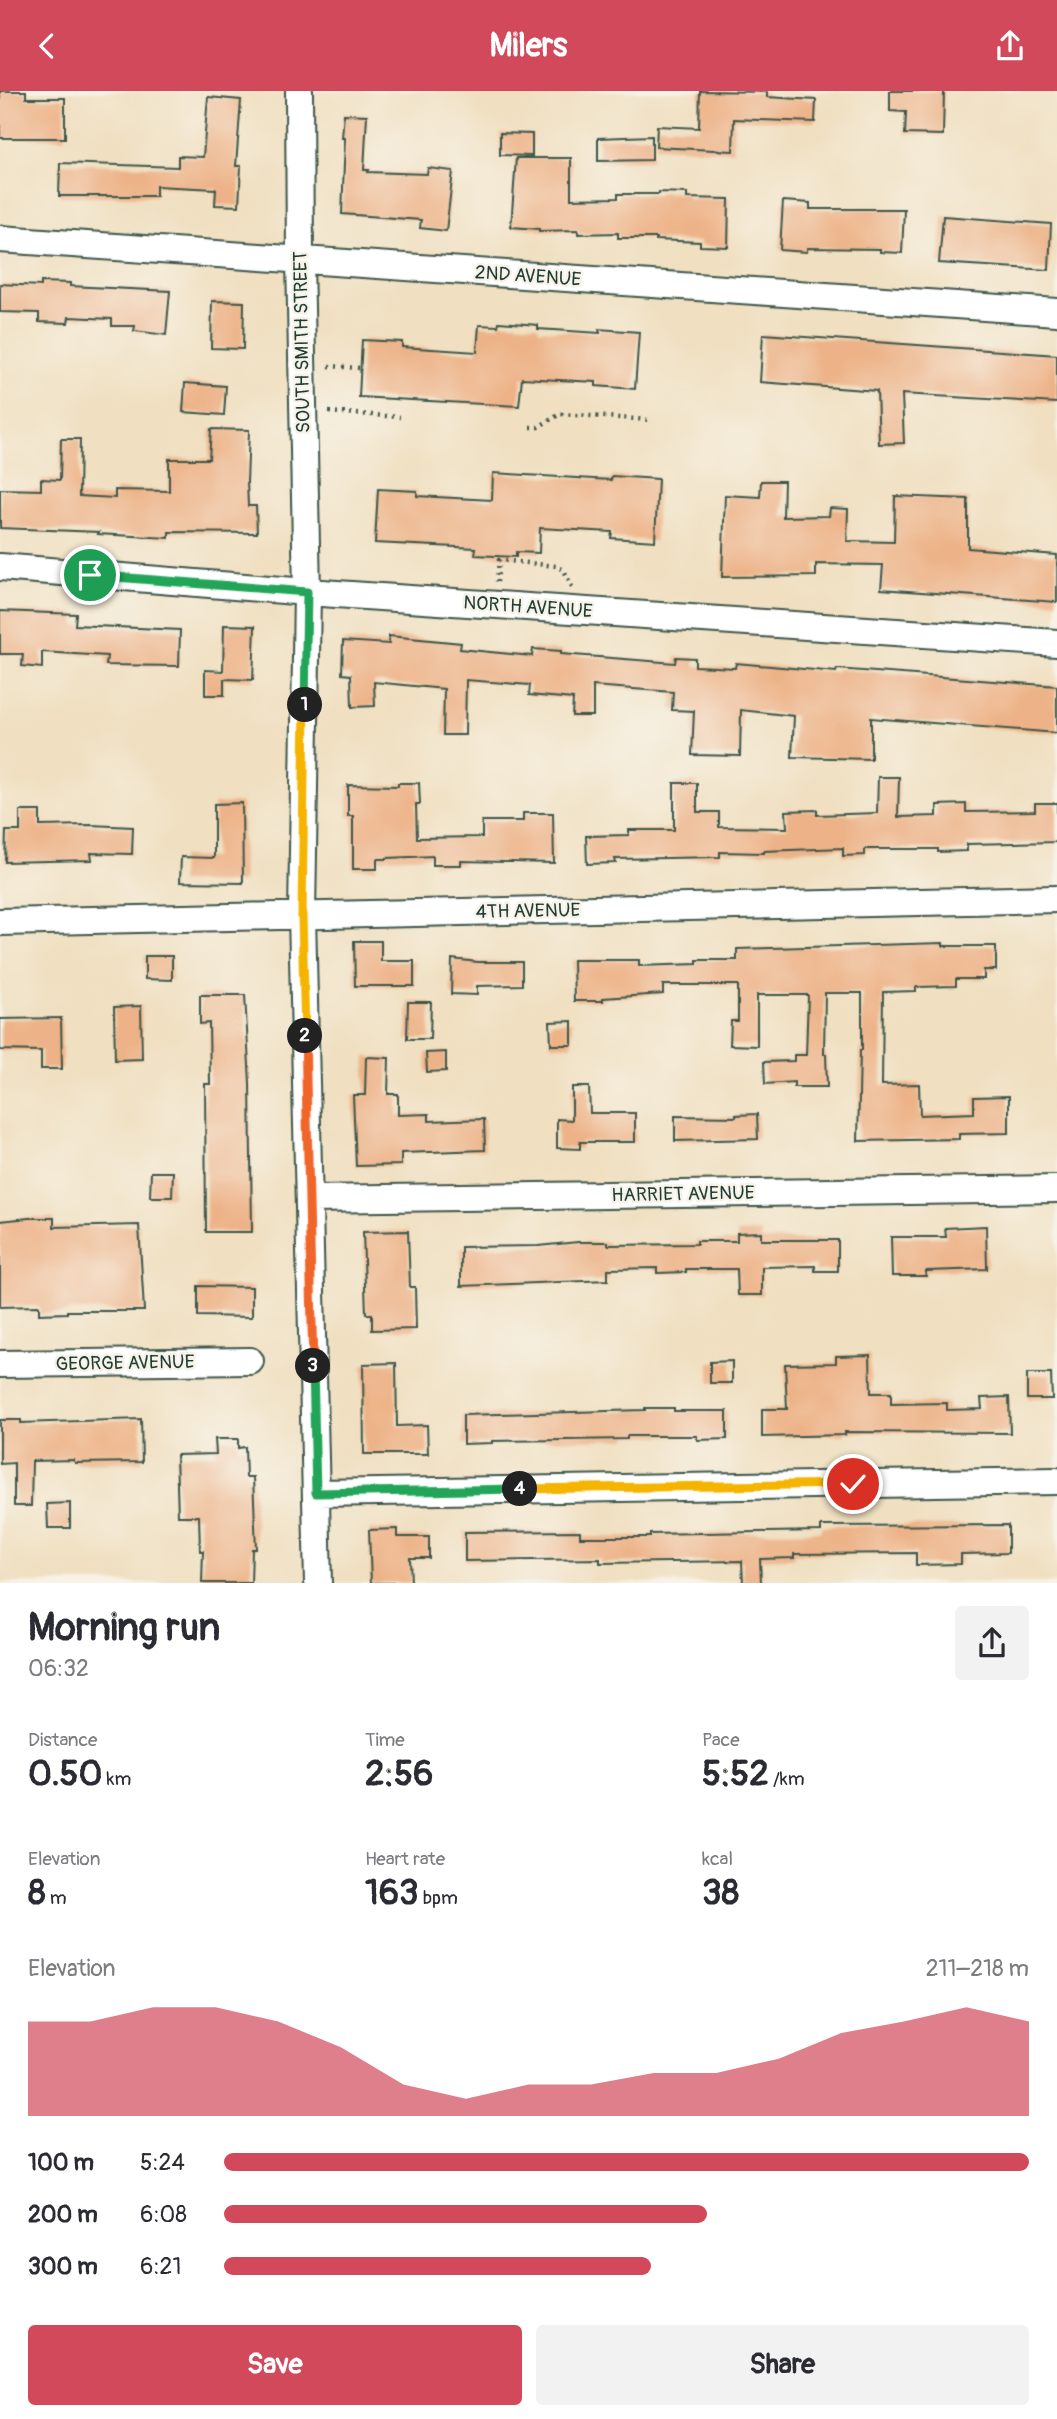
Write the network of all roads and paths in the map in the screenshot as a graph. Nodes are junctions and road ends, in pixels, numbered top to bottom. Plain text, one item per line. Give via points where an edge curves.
1 (299, 91) edge
2 (0, 239) edge
3 (300, 260) junction
4 (1057, 312) edge
5 (329, 366) dead end
6 (359, 368) dead end
7 (329, 412) dead end
8 (400, 417) dead end
9 (650, 420) dead end
10 (530, 427) dead end
11 (0, 568) edge
12 (497, 583) dead end
13 (573, 588) dead end
14 (307, 592) junction
15 (1057, 643) edge
16 (1057, 899) edge
17 (302, 916) junction
18 (0, 922) edge
19 (1057, 1189) edge
20 (309, 1199) junction
21 (250, 1361) dead end
22 (0, 1364) edge
23 (1057, 1481) edge
24 (316, 1493) junction
25 (318, 1583) edge

1 - 3 street, SOUTH SMITH STREET
2 - 3 street, 2ND AVENUE
3 - 4 street, 2ND AVENUE
3 - 14 street, SOUTH SMITH STREET
5 - 6 path
7 - 8 path
9 - 10 path via 560,414
11 - 14 street, NORTH AVENUE
12 - 13 path via 499,560 556,566 564,570
14 - 15 street, NORTH AVENUE
14 - 17 street, SOUTH SMITH STREET
16 - 17 street, 4TH AVENUE
17 - 18 street, 4TH AVENUE
17 - 20 street, SOUTH SMITH STREET
19 - 20 street, HARRIET AVENUE
20 - 24 street, SOUTH SMITH STREET
21 - 22 street, GEORGE AVENUE
23 - 24 street
24 - 25 street, SOUTH SMITH STREET

